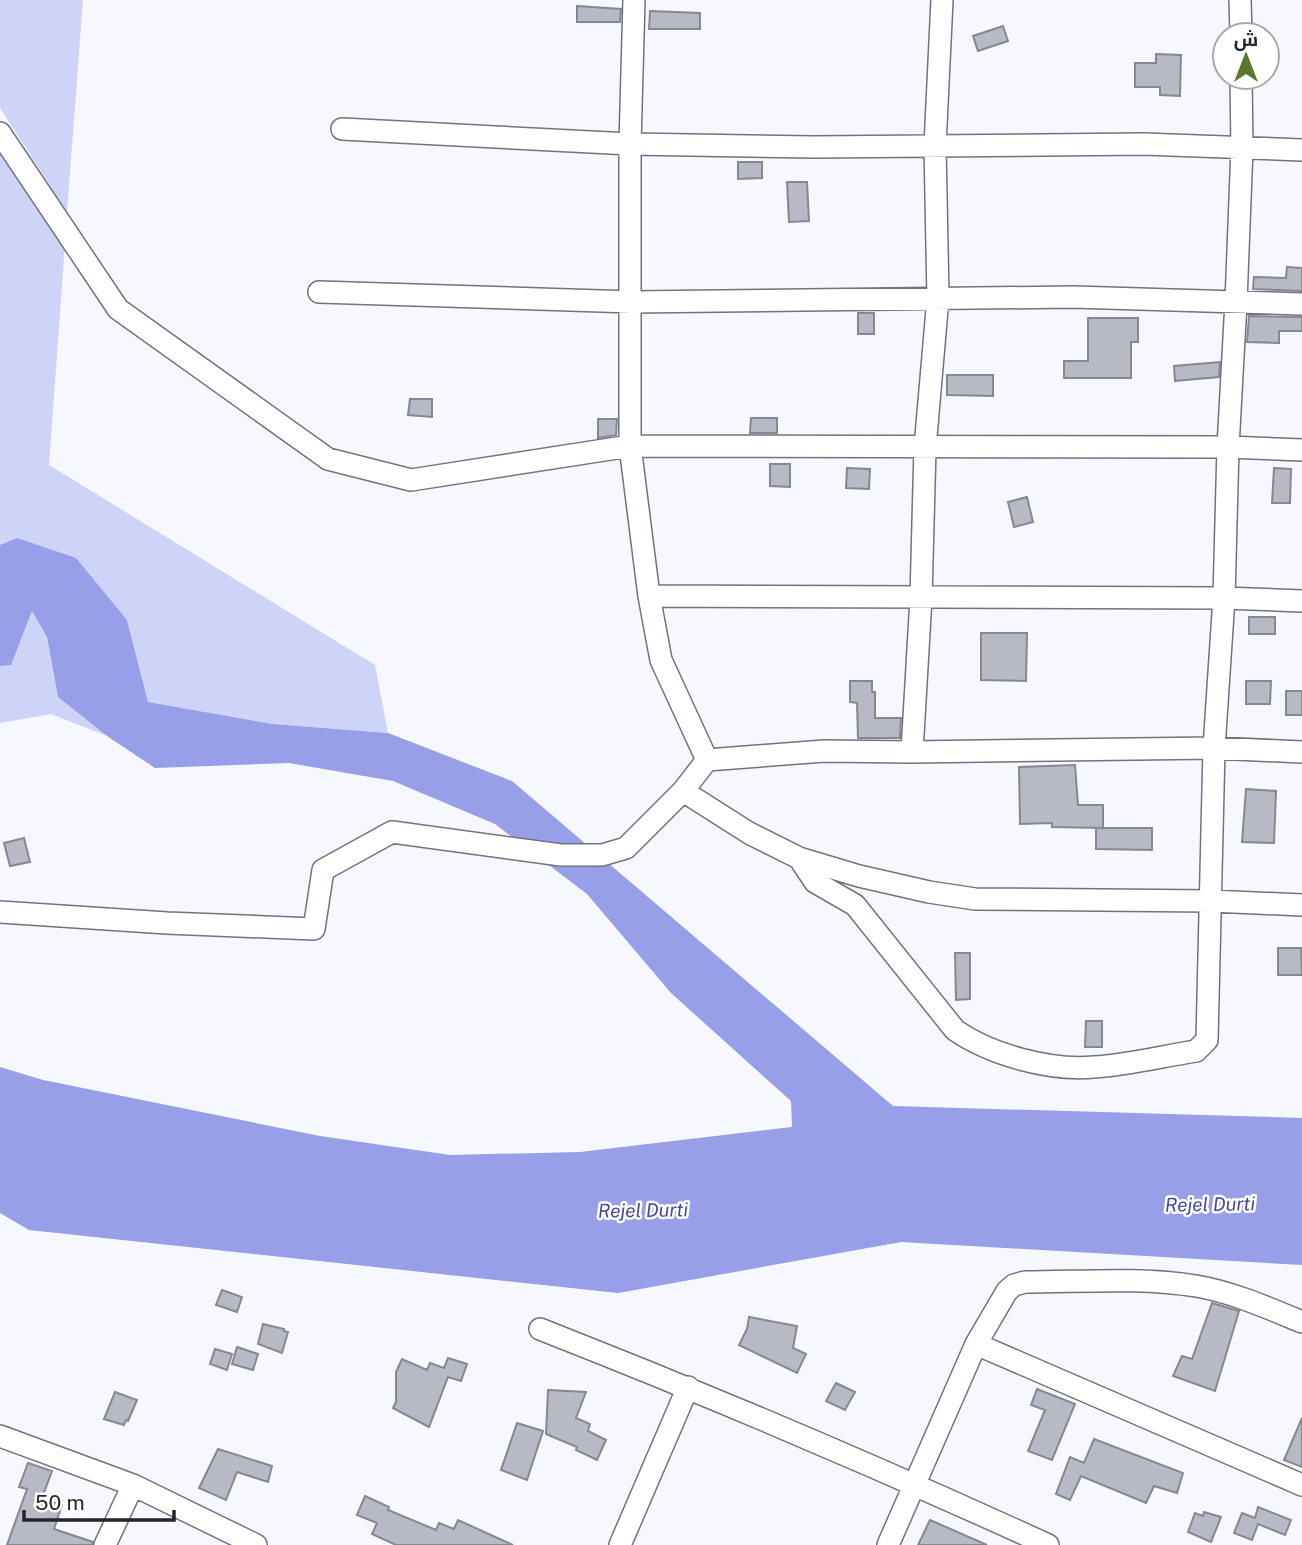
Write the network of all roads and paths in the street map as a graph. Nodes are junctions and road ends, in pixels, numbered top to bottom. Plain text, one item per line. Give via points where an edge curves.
1 (634, 0) edge
2 (942, 0) edge
3 (1240, 0) edge
4 (1241, 21) edge
5 (1241, 91) edge
6 (342, 129) dead end
7 (0, 133) edge
8 (631, 144) junction
9 (936, 146) junction
10 (1242, 148) junction
11 (1302, 150) edge
12 (319, 292) dead end
13 (938, 299) junction
14 (632, 302) junction
15 (1236, 302) junction
16 (1302, 304) edge
17 (631, 446) junction
18 (1228, 447) junction
19 (925, 448) junction
20 (1302, 450) edge
21 (649, 597) junction
22 (921, 598) junction
23 (1224, 598) junction
24 (1302, 601) edge
25 (1214, 748) junction
26 (912, 752) junction
27 (1302, 752) edge
28 (707, 760) junction
29 (683, 791) junction
30 (799, 858) junction
31 (1211, 901) junction
32 (1302, 905) edge
33 (0, 912) edge
34 (1302, 1322) edge
35 (540, 1329) dead end
36 (976, 1344) junction
37 (688, 1387) junction
38 (0, 1436) edge
39 (916, 1484) junction
40 (133, 1485) junction
41 (1302, 1485) edge
42 (624, 1544) edge
43 (105, 1545) edge
44 (256, 1545) edge
45 (888, 1545) edge
46 (1048, 1545) edge

1 - 8 street
2 - 9 street
3 - 4 street
5 - 10 street
6 - 8 street
7 - 17 street via 118,309 328,459 411,480
8 - 9 street
8 - 14 street
9 - 10 street
9 - 13 street
10 - 11 street
10 - 15 street
12 - 14 street
13 - 14 street
13 - 15 street
13 - 19 street
14 - 17 street
15 - 16 street
15 - 18 street
17 - 19 street
17 - 21 street
18 - 19 street
18 - 20 street
18 - 23 street
19 - 22 street
21 - 22 street
21 - 28 street via 660,660
22 - 23 street
22 - 26 street
23 - 24 street
23 - 25 street
25 - 26 street
25 - 27 street
25 - 31 street
26 - 28 street via 824,751
28 - 29 street
29 - 30 street
29 - 33 street via 626,848 602,855 561,855 392,832 323,870 314,929
30 - 31 street via 859,877 975,899
30 - 31 street via 815,883 855,905 955,1030 1014,1057 1056,1065 1093,1068 1203,1047 1207,1040
31 - 32 street
34 - 36 street via 1198,1287 1025,1282 1007,1291
35 - 37 street
36 - 39 street
36 - 41 street
37 - 39 street
37 - 42 street
38 - 40 street
39 - 45 street
39 - 46 street
40 - 43 street
40 - 44 street

